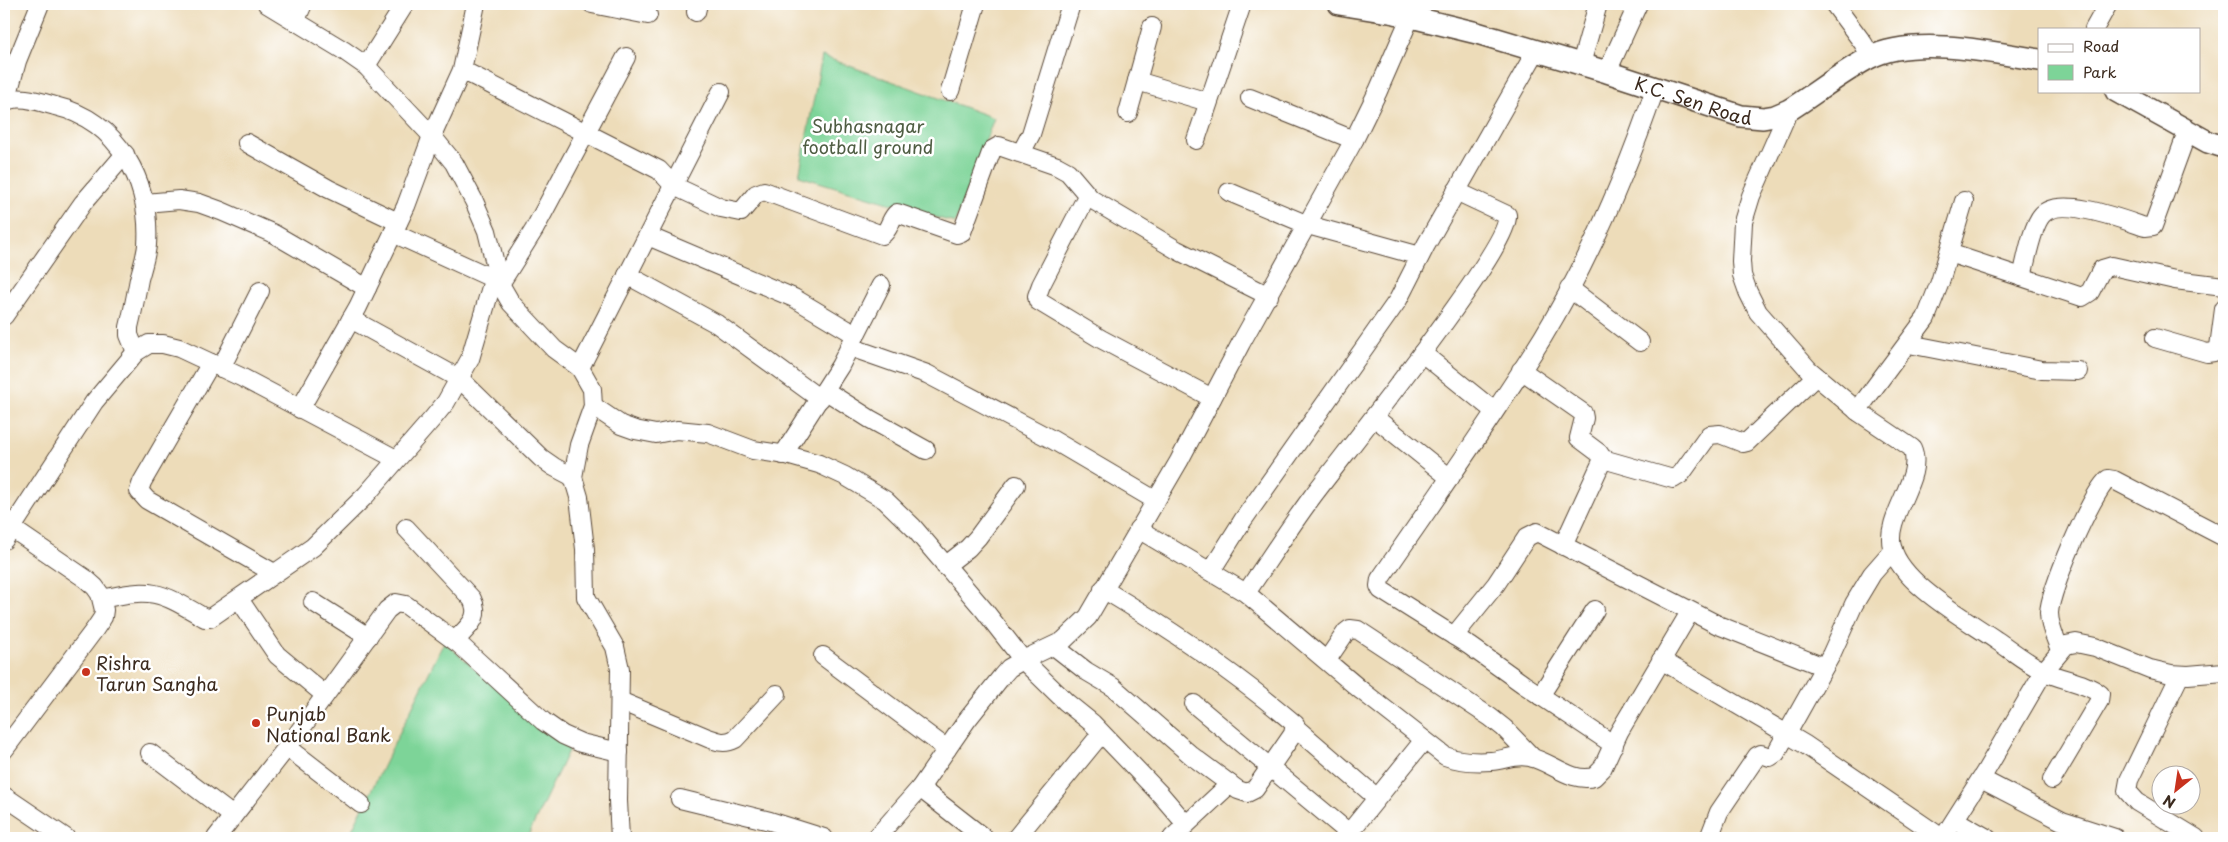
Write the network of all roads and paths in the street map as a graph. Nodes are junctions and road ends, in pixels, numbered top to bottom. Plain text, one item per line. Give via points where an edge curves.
1 (40, 4) edge
2 (267, 4) edge
3 (303, 4) edge
4 (405, 4) edge
5 (476, 4) edge
6 (592, 4) edge
7 (976, 4) edge
8 (1070, 4) edge
9 (1242, 4) edge
10 (1340, 4) edge
11 (1598, 4) edge
12 (1638, 4) edge
13 (1834, 4) edge
14 (2108, 4) edge
15 (1413, 10) edge
16 (648, 15) dead end
17 (295, 22) junction
18 (1152, 27) dead end
19 (2095, 28) edge
20 (1536, 50) junction
21 (626, 57) dead end
22 (1871, 57) junction
23 (2038, 60) edge
24 (1581, 64) junction
25 (366, 66) junction
26 (462, 70) junction
27 (1607, 72) junction
28 (1137, 81) junction
29 (1655, 89) junction
30 (950, 91) dead end
31 (721, 92) dead end
32 (2118, 92) edge
33 (1250, 98) dead end
34 (5, 102) edge
35 (1208, 102) junction
36 (1789, 110) junction
37 (1128, 113) dead end
38 (2188, 130) junction
39 (586, 133) junction
40 (432, 136) junction
41 (1196, 140) dead end
42 (1354, 140) junction
43 (246, 143) dead end
44 (2224, 147) edge
45 (125, 154) junction
46 (1022, 154) junction
47 (674, 186) junction
48 (1456, 191) junction
49 (1229, 192) dead end
50 (1087, 196) junction
51 (1964, 200) dead end
52 (145, 203) junction
53 (1308, 225) junction
54 (396, 228) junction
55 (648, 236) junction
56 (1949, 253) junction
57 (1420, 256) junction
58 (627, 275) junction
59 (497, 277) junction
60 (2022, 277) junction
61 (881, 286) dead end
62 (2224, 286) edge
63 (367, 288) junction
64 (1569, 288) junction
65 (260, 291) dead end
66 (1269, 296) junction
67 (2224, 309) edge
68 (4, 316) edge
69 (351, 319) junction
70 (2154, 338) dead end
71 (853, 341) junction
72 (1640, 342) dead end
73 (1909, 344) junction
74 (136, 352) junction
75 (1422, 353) junction
76 (216, 365) junction
77 (580, 368) junction
78 (1521, 370) junction
79 (2078, 370) dead end
80 (1816, 376) junction
81 (460, 379) junction
82 (823, 395) junction
83 (1212, 398) junction
84 (592, 406) junction
85 (300, 409) junction
86 (1494, 411) junction
87 (1857, 411) junction
88 (1374, 417) junction
89 (926, 450) dead end
90 (783, 455) junction
91 (396, 459) junction
92 (1603, 459) junction
93 (573, 477) junction
94 (1450, 478) junction
95 (1016, 485) dead end
96 (1155, 500) junction
97 (406, 528) dead end
98 (1138, 529) junction
99 (6, 531) edge
100 (2224, 537) edge
101 (1563, 546) junction
102 (1893, 550) junction
103 (945, 566) junction
104 (1211, 571) junction
105 (274, 574) junction
106 (1103, 589) junction
107 (1246, 594) junction
108 (102, 599) junction
109 (238, 599) junction
110 (313, 602) dead end
111 (1595, 610) dead end
112 (1690, 612) junction
113 (1454, 636) junction
114 (368, 637) junction
115 (455, 641) junction
116 (1054, 646) junction
117 (2060, 650) junction
118 (823, 656) dead end
119 (1023, 660) junction
120 (1327, 660) junction
121 (1662, 660) junction
122 (1824, 667) junction
123 (2044, 672) junction
124 (2224, 672) edge
125 (2180, 675) junction
126 (777, 694) dead end
127 (325, 695) junction
128 (1540, 696) junction
129 (620, 701) junction
130 (1194, 704) dead end
131 (1296, 727) junction
132 (1787, 733) junction
133 (1102, 734) junction
134 (1424, 740) junction
135 (1614, 745) junction
136 (287, 747) junction
137 (947, 749) junction
138 (4, 750) edge
139 (619, 752) junction
140 (150, 753) dead end
141 (1533, 758) junction
142 (1270, 768) junction
143 (1981, 779) junction
144 (2052, 780) dead end
145 (1230, 784) junction
146 (920, 788) junction
147 (4, 796) edge
148 (1376, 798) junction
149 (680, 799) dead end
150 (361, 804) dead end
151 (233, 816) junction
152 (1955, 820) junction
153 (1185, 824) junction
154 (1347, 835) edge
155 (65, 838) edge
156 (216, 838) edge
157 (620, 838) edge
158 (824, 838) edge
159 (876, 838) edge
160 (984, 838) edge
161 (1016, 838) edge
162 (1172, 838) edge
163 (1709, 838) edge
164 (1942, 838) edge
165 (1987, 838) edge
166 (2115, 838) edge
167 (2196, 838) edge

1 - 34 street
2 - 17 street
3 - 17 street
4 - 25 street
5 - 26 street
6 - 16 street
7 - 30 street
8 - 46 street
9 - 35 street
10 - 15 street, K.C. Sen Road
11 - 24 street
12 - 27 street
13 - 22 street
14 - 19 street
15 - 20 street, K.C. Sen Road
15 - 42 street
17 - 25 street
18 - 28 street
20 - 24 street, K.C. Sen Road
20 - 48 street
21 - 39 street
22 - 23 street, K.C. Sen Road via 1914,46 1938,46
22 - 36 street, K.C. Sen Road
24 - 27 street, K.C. Sen Road
25 - 40 street
26 - 39 street
26 - 40 street
27 - 29 street, K.C. Sen Road
28 - 35 street
28 - 37 street
29 - 36 street, K.C. Sen Road via 1741,116 1763,118
29 - 64 street via 1618,187
31 - 47 street
32 - 38 street
33 - 42 street
34 - 45 street via 24,100 71,111 89,119 108,134
35 - 41 street
36 - 80 street via 1751,196 1741,232 1742,275 1752,304
38 - 44 street
38 - 60 street via 2154,226 2145,227 2082,208 2048,210 2036,226
39 - 47 street via 659,170
39 - 59 street via 534,230
40 - 54 street
40 - 59 street via 454,163 488,231
42 - 53 street
43 - 54 street
45 - 52 street
45 - 68 street via 82,203
46 - 47 street via 998,146 992,150 962,232 956,234 898,213 882,235 764,191 756,194 741,212 730,211
46 - 50 street via 1068,172
47 - 55 street
48 - 57 street
48 - 75 street via 1504,213 1507,222 1484,263
49 - 53 street
50 - 66 street via 1178,250
50 - 83 street via 1041,284 1038,300 1101,339
51 - 56 street
52 - 63 street via 179,200 221,211 274,234
52 - 74 street via 147,246 129,327
53 - 57 street
53 - 66 street
54 - 59 street
54 - 63 street
55 - 58 street
55 - 71 street via 794,298
56 - 60 street
56 - 73 street via 1931,306
57 - 104 street via 1382,325 1243,520
58 - 77 street
58 - 82 street via 717,324
59 - 77 street via 521,316 554,349
59 - 81 street via 478,337
60 - 62 street via 2082,297 2090,292 2102,269 2112,266 2175,280
61 - 71 street
63 - 69 street
64 - 72 street
64 - 78 street
65 - 76 street
66 - 83 street
67 - 70 street via 2219,347 2214,352
69 - 81 street
69 - 85 street
71 - 82 street
71 - 96 street via 927,374 1053,440
73 - 79 street via 2042,370
73 - 87 street
74 - 76 street via 149,344 163,344
74 - 99 street via 94,402
75 - 86 street
75 - 88 street
76 - 85 street
76 - 105 street via 139,491 147,500
77 - 84 street via 592,389
78 - 86 street
78 - 92 street via 1583,413 1579,438
80 - 87 street
80 - 92 street via 1747,442 1720,434 1709,435 1681,474 1673,479
81 - 91 street via 438,413
81 - 93 street via 541,458
82 - 89 street
82 - 90 street
83 - 96 street
84 - 90 street via 635,430 656,434 693,430 752,450
84 - 93 street
85 - 91 street
86 - 94 street
87 - 102 street via 1914,451 1914,467 1892,536
88 - 94 street
88 - 107 street via 1312,496
90 - 103 street via 828,468 885,500 913,527
91 - 105 street via 330,532
92 - 101 street
93 - 129 street via 580,497 586,597 617,653
94 - 113 street via 1379,584 1381,590
95 - 103 street via 978,538
96 - 98 street
97 - 115 street via 476,606 474,620
98 - 104 street
98 - 106 street
99 - 108 street via 86,579
100 - 117 street via 2108,479 2083,522 2050,606 2050,624
101 - 112 street
101 - 113 street via 1540,533 1530,534
102 - 122 street via 1863,589
102 - 123 street via 1908,574 1936,600
103 - 119 street
104 - 107 street
105 - 109 street
106 - 116 street via 1081,625
106 - 131 street via 1220,665
107 - 120 street
108 - 109 street via 131,592 159,593 205,618
108 - 138 street via 104,610 99,623
109 - 127 street via 277,655
110 - 114 street
111 - 128 street
112 - 121 street
112 - 122 street
113 - 128 street
114 - 115 street via 392,606 401,603
114 - 127 street
115 - 139 street via 563,735
116 - 119 street
116 - 145 street via 1113,687 1192,756
117 - 123 street
117 - 125 street via 2069,644 2084,644 2150,670
118 - 137 street
119 - 133 street
119 - 137 street via 1002,676
120 - 134 street
120 - 141 street via 1346,632 1358,630 1490,716
121 - 132 street
121 - 135 street
122 - 132 street
123 - 143 street
123 - 144 street via 2096,691 2100,696
124 - 125 street
125 - 167 street via 2129,780 2127,791 2137,802
126 - 129 street via 736,739 728,743 708,738
127 - 136 street
128 - 135 street
129 - 139 street
130 - 142 street
131 - 142 street
131 - 148 street
132 - 163 street via 1773,756 1756,756 1719,812
132 - 164 street
133 - 153 street via 1162,795
133 - 161 street
134 - 141 street via 1453,759
134 - 148 street
135 - 141 street via 1602,769 1590,778 1579,778
136 - 150 street
136 - 151 street
137 - 146 street
139 - 157 street
140 - 151 street
142 - 145 street via 1251,792 1244,793
142 - 154 street
143 - 152 street
143 - 166 street via 2062,821
145 - 153 street
146 - 159 street
146 - 160 street
147 - 155 street
148 - 154 street
149 - 158 street
151 - 156 street
152 - 164 street
152 - 165 street
153 - 162 street

